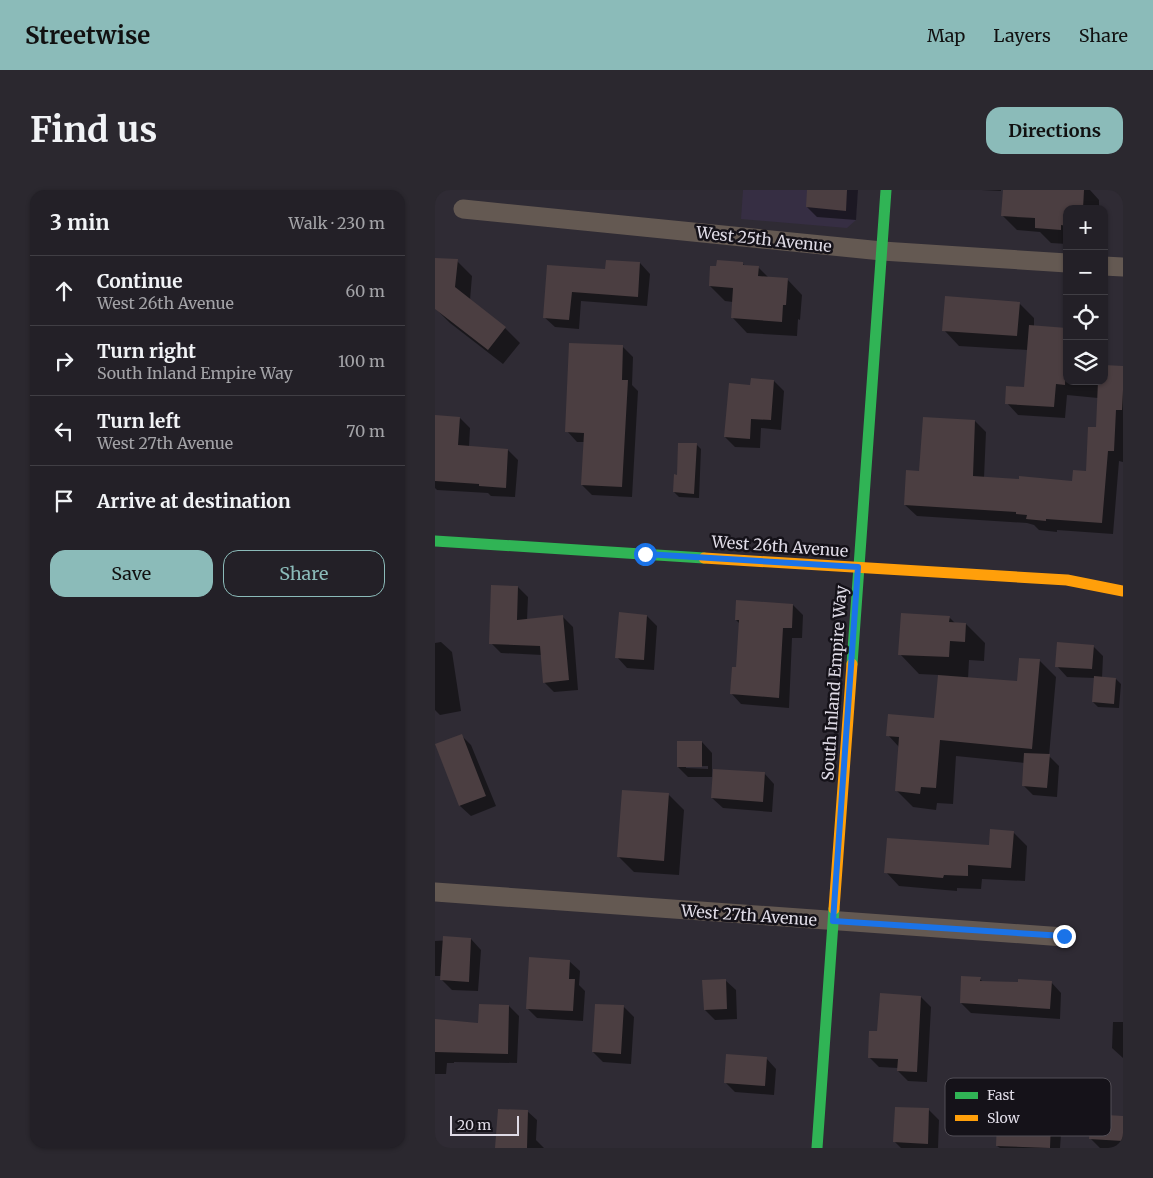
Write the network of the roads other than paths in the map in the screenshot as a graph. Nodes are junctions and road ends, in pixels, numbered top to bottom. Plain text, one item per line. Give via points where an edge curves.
1 (886, 190) edge
2 (463, 209) dead end
3 (882, 251) junction
4 (1063, 263) edge
5 (1108, 266) edge
6 (1123, 267) edge
7 (435, 541) edge
8 (858, 567) junction
9 (1123, 590) edge
10 (435, 892) edge
11 (833, 921) junction
12 (1064, 936) dead end
13 (817, 1148) edge

1 - 3 street, South Inland Empire Way
2 - 3 street, West 25th Avenue
3 - 4 street, West 25th Avenue
3 - 8 street, South Inland Empire Way
5 - 6 street
7 - 8 street, West 26th Avenue
8 - 9 street, West 26th Avenue via 1067,580
8 - 11 street, South Inland Empire Way
10 - 11 street, West 27th Avenue
11 - 12 street, West 27th Avenue
11 - 13 street, South Inland Empire Way

